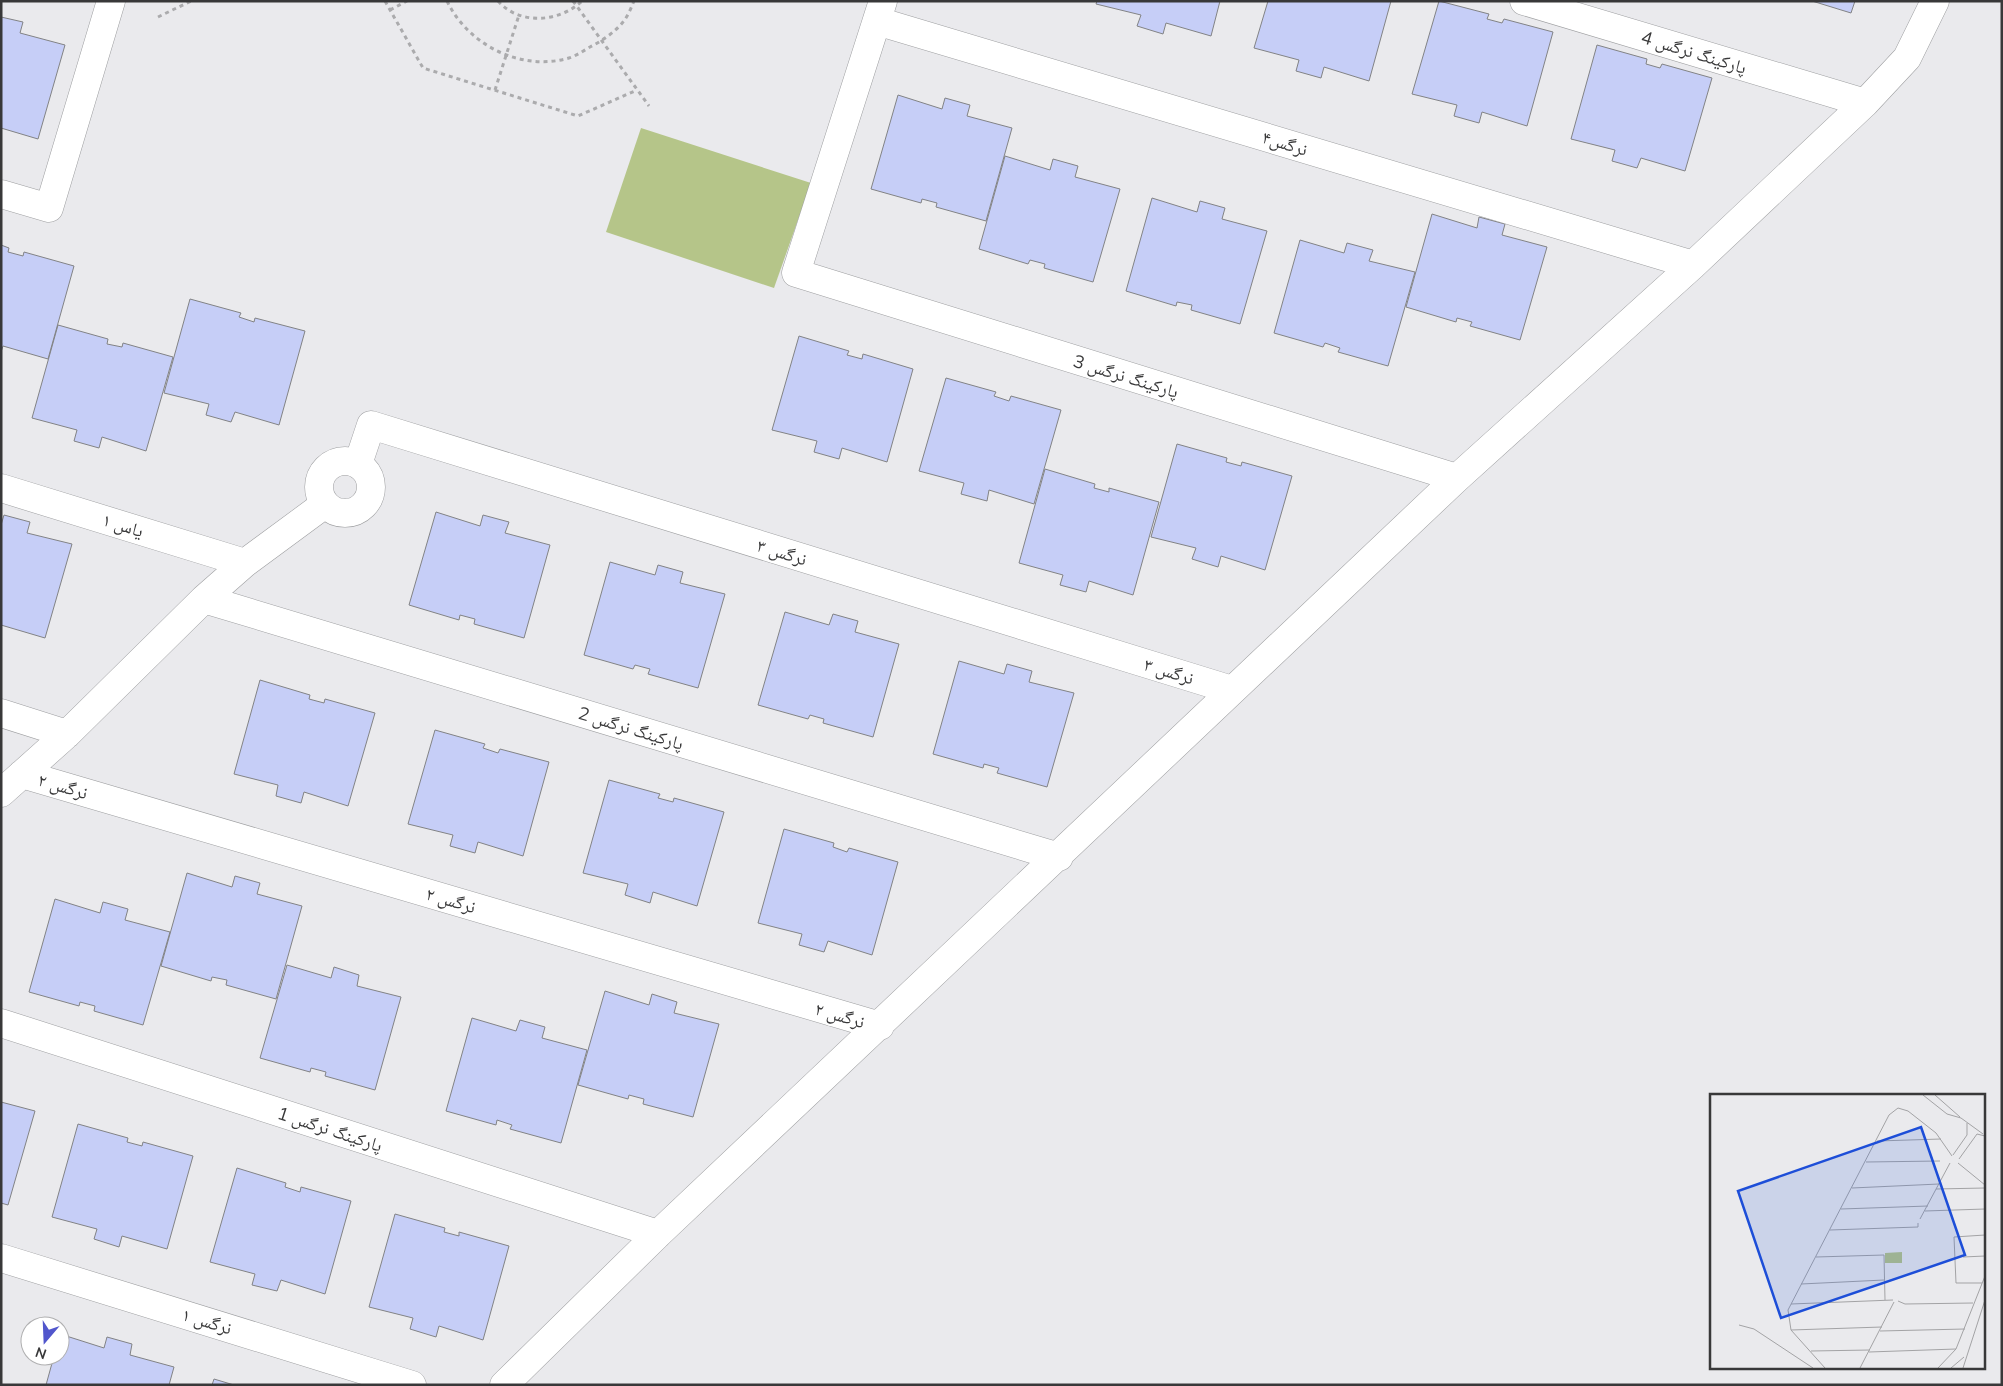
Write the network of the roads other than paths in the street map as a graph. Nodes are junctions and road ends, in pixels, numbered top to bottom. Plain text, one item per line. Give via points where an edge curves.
1 (112, 1) edge
2 (1524, 1) edge
3 (1935, 1) edge
4 (880, 11) edge
5 (1866, 103) junction
6 (1, 194) edge
7 (1694, 265) junction
8 (358, 464) junction
9 (1457, 478) junction
10 (1, 488) edge
11 (325, 504) junction
12 (245, 563) junction
13 (204, 599) junction
14 (1232, 690) junction
15 (1, 713) edge
16 (67, 734) junction
17 (22, 774) junction
18 (1, 793) edge
19 (1059, 857) junction
20 (1, 1023) edge
21 (880, 1026) junction
22 (658, 1234) junction
23 (1, 1258) edge
24 (412, 1385) edge
25 (504, 1385) edge

1 - 6 street via 49,208
2 - 5 street, پارکینگ نرگس 4
3 - 5 street via 1907,58
4 - 7 street, نرگس۴
4 - 9 street, پارکینگ نرگس 3 via 796,273
5 - 7 street
7 - 9 street
8 - 11 street via 342,461 327,467 318,490
8 - 11 street via 366,470 372,487 366,504 359,510 341,513
8 - 14 street, نرگس ۳ via 371,425
9 - 14 street
10 - 12 street, یاس ۱
11 - 12 street
12 - 13 street
13 - 16 street
13 - 19 street, پارکینگ نرگس 2
14 - 19 street
15 - 16 street
16 - 17 street
17 - 18 street
17 - 21 street, نرگس ۲
19 - 21 street
20 - 22 street, پارکینگ نرگس 1
21 - 22 street
22 - 25 street
23 - 24 street, نرگس ۱

